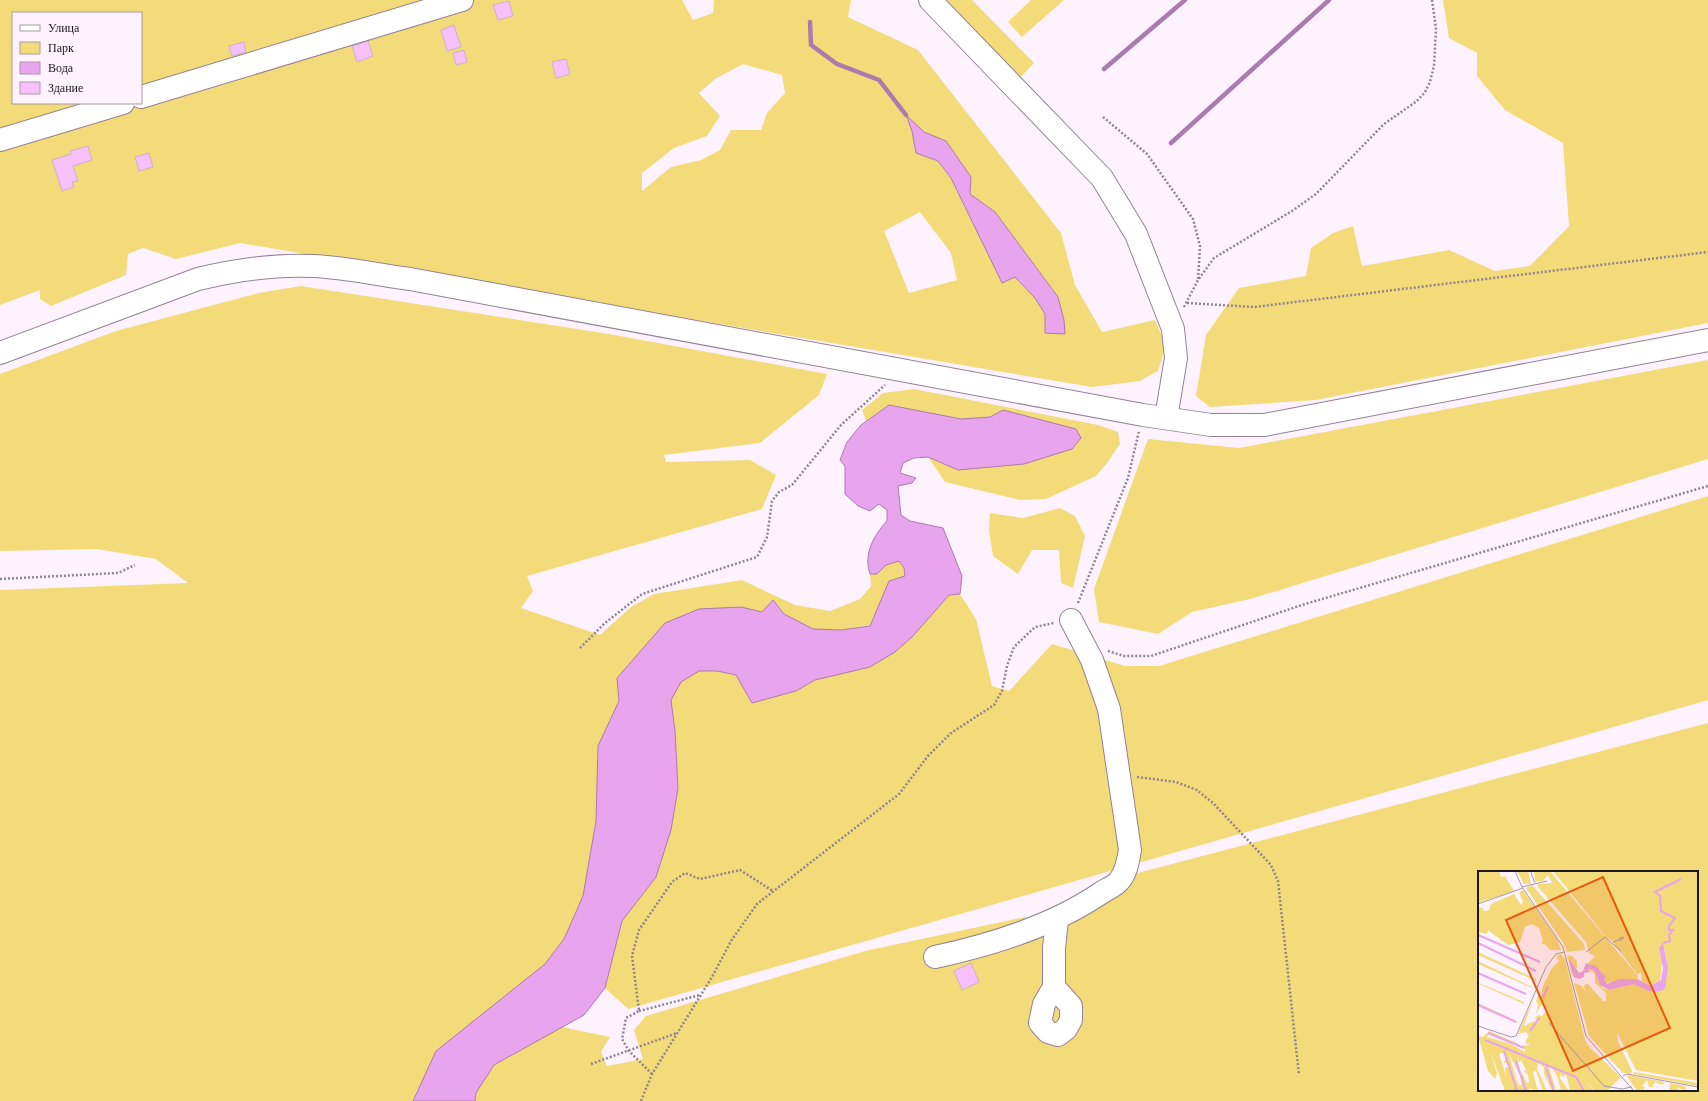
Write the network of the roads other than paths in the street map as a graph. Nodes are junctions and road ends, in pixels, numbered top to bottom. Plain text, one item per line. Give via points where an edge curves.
1 (462, 0) edge
2 (930, 0) edge
3 (142, 98) edge
4 (120, 104) edge
5 (0, 140) edge
6 (1708, 340) edge
7 (0, 353) edge
8 (1166, 418) junction
9 (1071, 620) road end
10 (1057, 919) junction
11 (935, 957) dead end
12 (1054, 987) dead end

1 - 3 street
2 - 8 street via 1102,178 1136,234 1173,329 1176,358
4 - 5 street
6 - 8 street via 1264,425 1211,425
7 - 8 street via 198,279 228,272 277,266 314,266 410,279
9 - 10 street via 1092,660 1109,709 1130,850 1127,866 1119,881
10 - 11 street via 974,949
10 - 12 street

